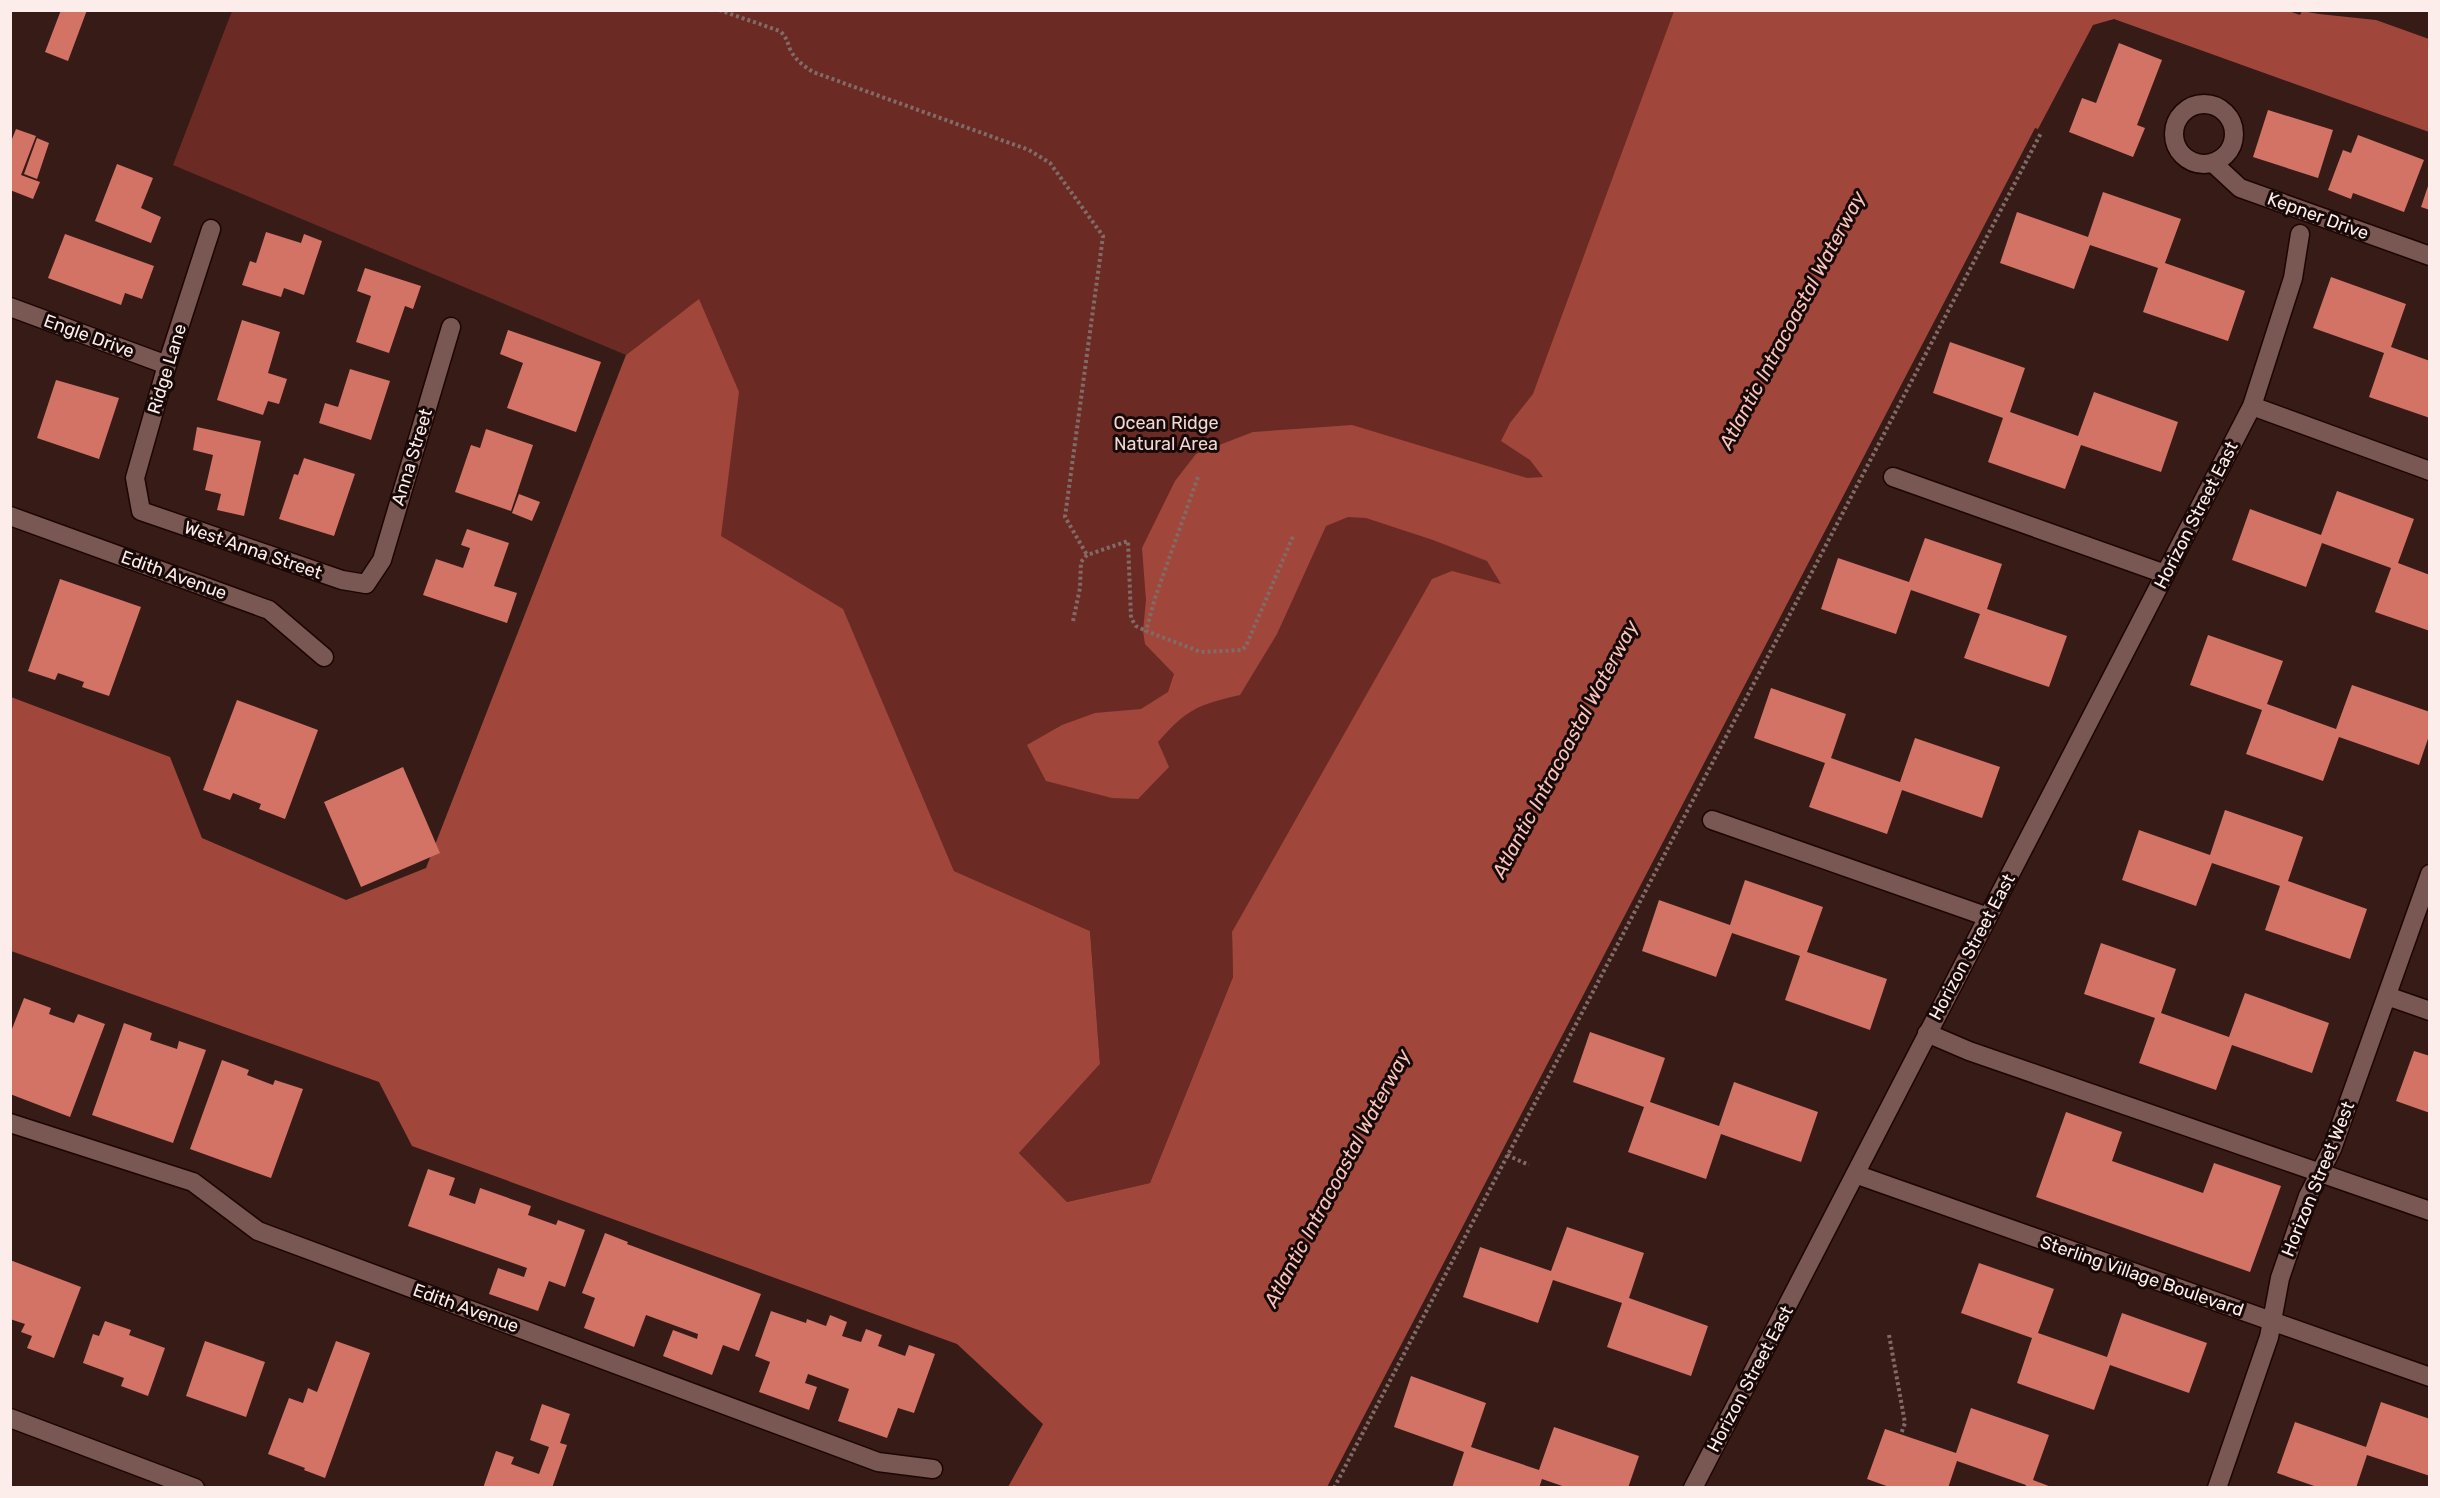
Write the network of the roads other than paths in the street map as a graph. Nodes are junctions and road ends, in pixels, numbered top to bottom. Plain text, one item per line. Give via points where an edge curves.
1 (2213, 163) dead end
2 (211, 229) dead end
3 (2300, 234) dead end
4 (2430, 256) edge
5 (10, 307) edge
6 (451, 327) dead end
7 (167, 364) junction
8 (2252, 406) junction
9 (2430, 471) edge
10 (1893, 477) dead end
11 (141, 511) joint
12 (10, 516) edge
13 (2165, 574) junction
14 (366, 584) joint
15 (324, 657) dead end
16 (1712, 820) dead end
17 (2430, 874) edge
18 (1988, 917) junction
19 (2387, 996) junction
20 (2430, 1011) edge
21 (1928, 1032) junction
22 (10, 1123) edge
23 (2321, 1172) junction
24 (1855, 1174) junction
25 (2430, 1211) edge
26 (2272, 1322) junction
27 (2430, 1377) edge
28 (10, 1418) edge
29 (933, 1469) dead end
30 (195, 1488) edge
31 (1693, 1488) edge
32 (2217, 1488) edge

1 - 4 street, Kepner Drive via 2240,188
2 - 7 street, Ridge Lane
3 - 8 street, Horizon Street East via 2293,278
5 - 7 street, Engle Drive
6 - 14 street, Anna Street via 381,560
7 - 11 street, Ridge Lane via 135,478
8 - 9 street
8 - 13 street, Horizon Street East
10 - 13 street
11 - 14 street, West Anna Street via 342,580
12 - 15 street, Edith Avenue via 269,610
13 - 18 street, Horizon Street East
16 - 18 street
17 - 19 street, Horizon Street West
18 - 21 street, Horizon Street East
19 - 20 street
19 - 23 street, Horizon Street West
21 - 23 street via 1969,1051
21 - 24 street, Horizon Street East
22 - 29 street, Edith Avenue via 193,1182 258,1231 878,1462
23 - 25 street
23 - 26 street, Horizon Street West via 2308,1196 2280,1278
24 - 26 street, Sterling Village Boulevard
24 - 31 street, Horizon Street East
26 - 27 street, Sterling Village Boulevard
26 - 32 street, Horizon Street West
28 - 30 street

